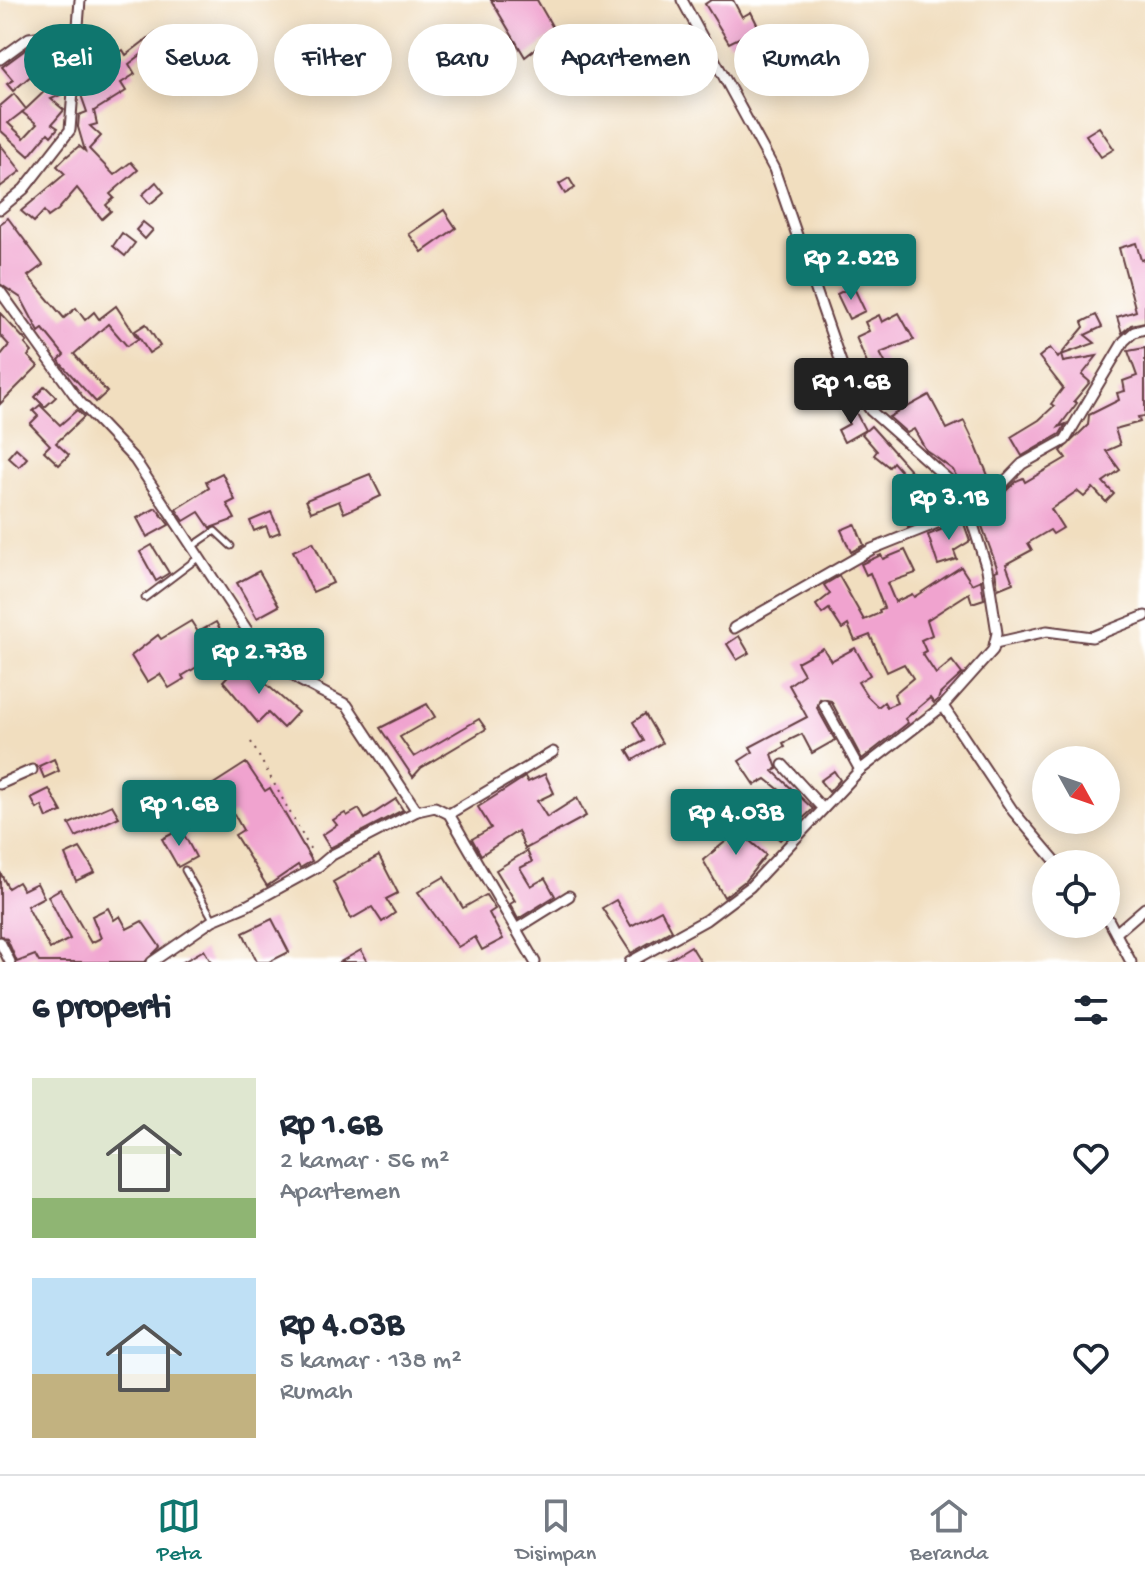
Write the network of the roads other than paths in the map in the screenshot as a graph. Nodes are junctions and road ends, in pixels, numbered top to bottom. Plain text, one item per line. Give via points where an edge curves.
1 (80, 0) edge
2 (682, 0) edge
3 (79, 24) edge
4 (24, 42) edge
5 (0, 59) edge
6 (73, 96) edge
7 (0, 209) edge
8 (0, 291) edge
9 (1145, 329) edge
10 (969, 512) junction
11 (193, 546) junction
12 (231, 546) dead end
13 (199, 557) junction
14 (145, 598) dead end
15 (1145, 616) edge
16 (734, 628) dead end
17 (995, 643) junction
18 (824, 705) dead end
19 (943, 706) junction
20 (553, 752) dead end
21 (783, 765) dead end
22 (32, 770) dead end
23 (860, 770) junction
24 (0, 784) edge
25 (823, 809) junction
26 (417, 811) junction
27 (449, 814) junction
28 (1046, 850) edge
29 (185, 870) dead end
30 (569, 896) dead end
31 (1145, 908) edge
32 (213, 920) junction
33 (516, 929) junction
34 (1120, 930) edge
35 (1119, 938) edge
36 (0, 942) edge
37 (10, 962) edge
38 (152, 962) edge
39 (535, 962) edge
40 (630, 962) edge
41 (1131, 962) edge

1 - 3 street
2 - 10 street via 774,169 844,371 871,411 950,481
4 - 5 street
6 - 7 street via 70,130 24,189
8 - 11 street via 79,401 135,460
9 - 10 street via 1124,341 1065,440 1022,464
10 - 16 street via 872,549
10 - 17 street via 987,569
11 - 12 lane via 215,531
11 - 13 street
13 - 14 lane
13 - 26 street via 247,630 274,660 347,705
15 - 17 street via 1092,637 1047,631
17 - 19 street
18 - 23 street
19 - 23 street
19 - 28 street via 1013,811
20 - 27 street
21 - 25 street
22 - 24 street
23 - 25 street
25 - 40 street via 750,887 706,920
26 - 27 street via 435,807
26 - 32 street
27 - 33 street
29 - 32 lane
30 - 33 street
31 - 34 street
32 - 38 street
33 - 39 street
35 - 41 street
36 - 37 street

